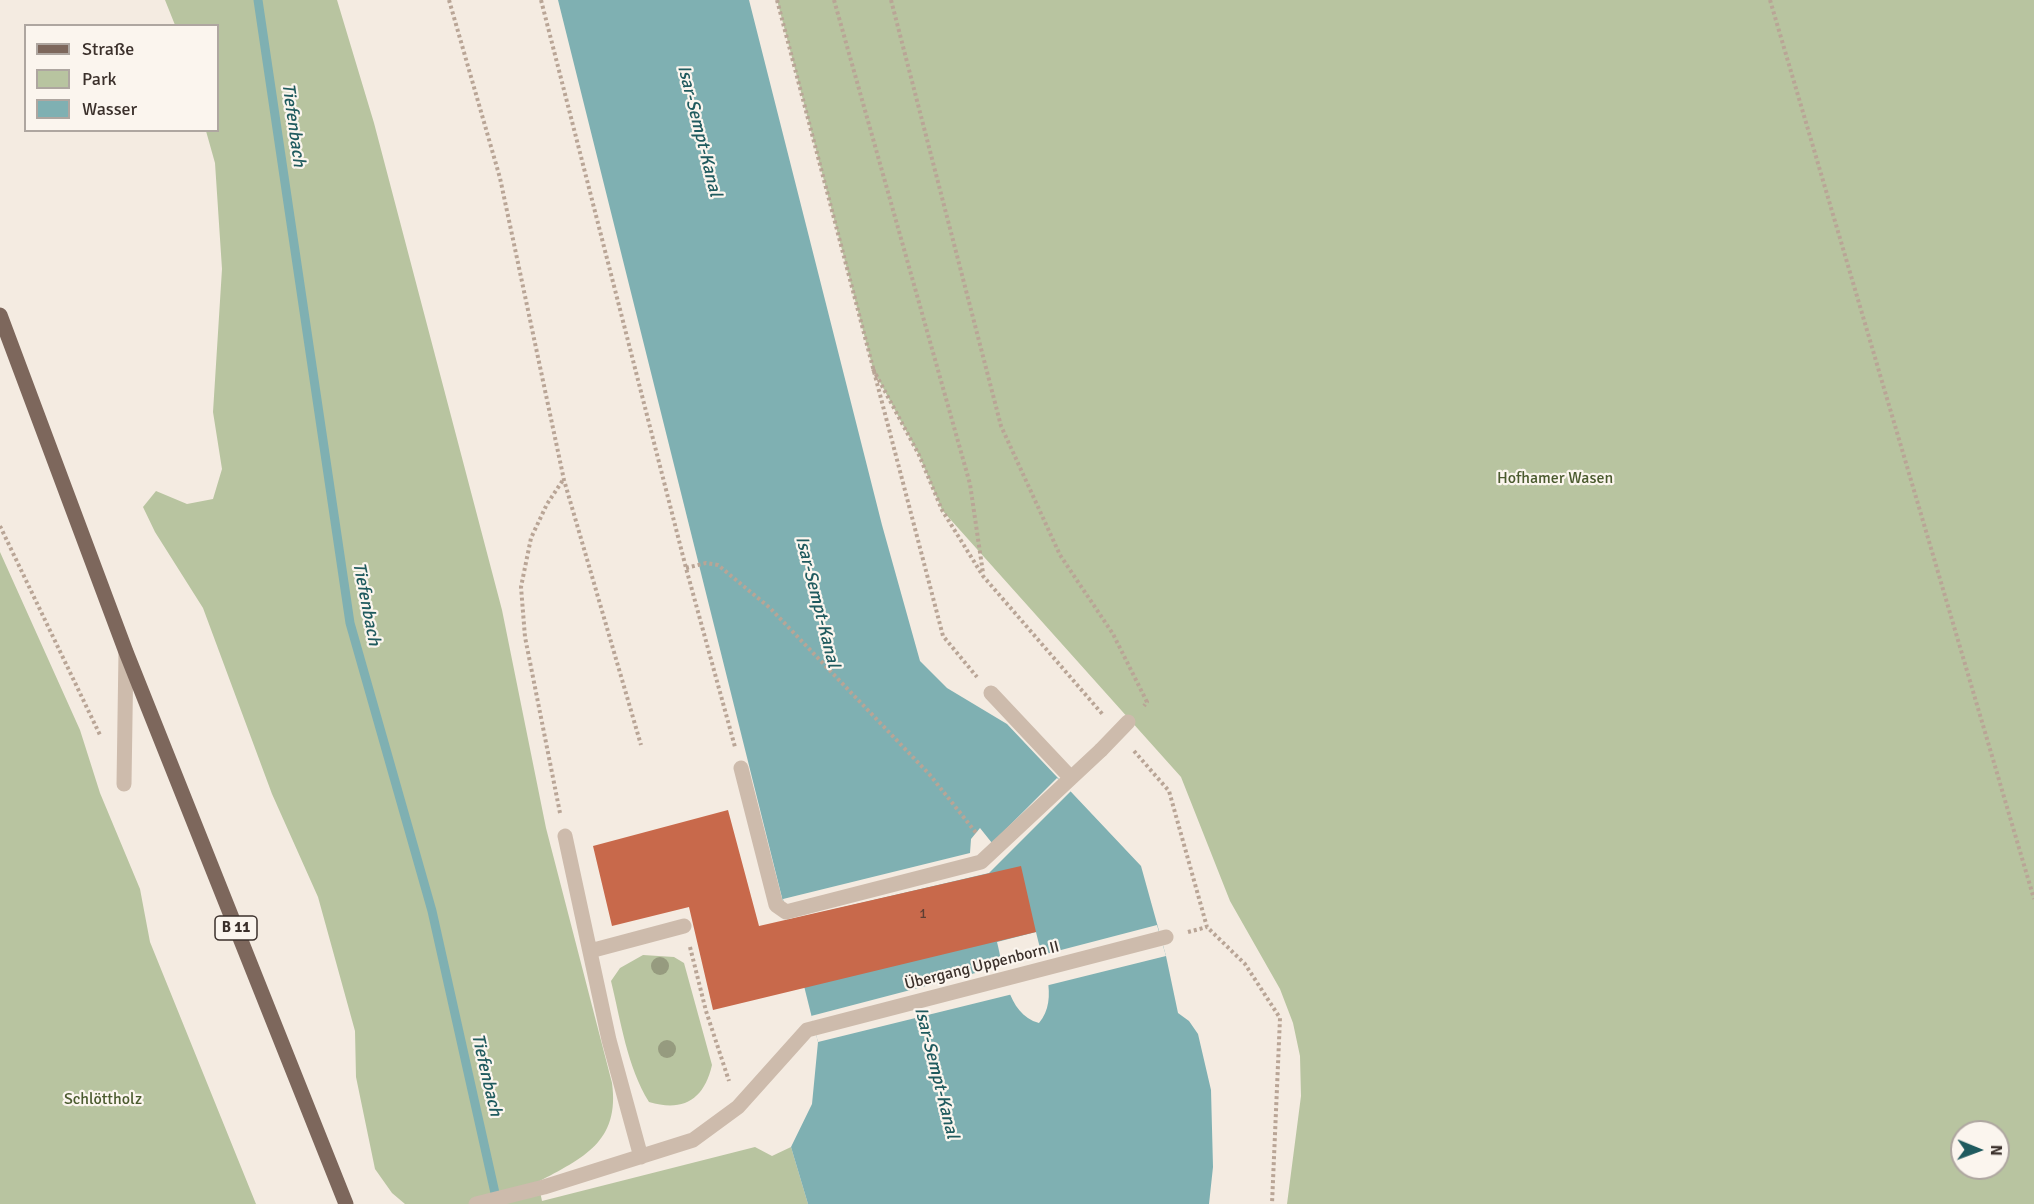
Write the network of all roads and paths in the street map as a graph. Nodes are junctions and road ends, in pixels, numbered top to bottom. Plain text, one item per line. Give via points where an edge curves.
1 (449, 0) edge
2 (541, 0) edge
3 (777, 0) edge
4 (834, 0) edge
5 (891, 0) edge
6 (1770, 0) edge
7 (0, 315) edge
8 (873, 369) junction
9 (564, 480) junction
10 (0, 526) edge
11 (686, 568) junction
12 (983, 576) junction
13 (126, 652) junction
14 (991, 693) joint
15 (1107, 719) dead end
16 (1128, 722) joint
17 (101, 737) dead end
18 (641, 745) dead end
19 (1130, 746) dead end
20 (741, 768) joint
21 (1067, 780) junction
22 (124, 784) dead end
23 (977, 833) dead end
24 (565, 836) joint
25 (2034, 899) edge
26 (684, 926) joint
27 (1166, 937) dead end
28 (590, 951) junction
29 (738, 1107) junction
30 (641, 1157) junction
31 (346, 1204) edge
32 (476, 1204) edge
33 (1272, 1204) edge

1 - 9 path via 500,178
2 - 11 path
3 - 8 path
4 - 12 path via 970,484
5 - 16 path via 1001,426 1060,555 1113,634 1147,702
6 - 25 path
7 - 13 main road, B 11
8 - 12 path via 919,455 942,510
8 - 14 path via 943,636
9 - 18 path
9 - 24 path via 531,538 521,587 525,637
10 - 17 path
11 - 20 path
11 - 23 path via 706,563 718,565 770,608 930,775
12 - 15 path
13 - 22 lane
13 - 31 main road, B 11
14 - 21 lane
16 - 21 lane, bridge
19 - 33 path via 1169,791 1207,927 1245,964 1280,1018
20 - 21 lane via 776,905 786,912 981,862
24 - 28 lane
26 - 28 lane
26 - 29 path via 706,1011
27 - 29 lane, Übergang Uppenborn II via 807,1030
28 - 30 lane
29 - 30 lane via 693,1140
30 - 32 lane

